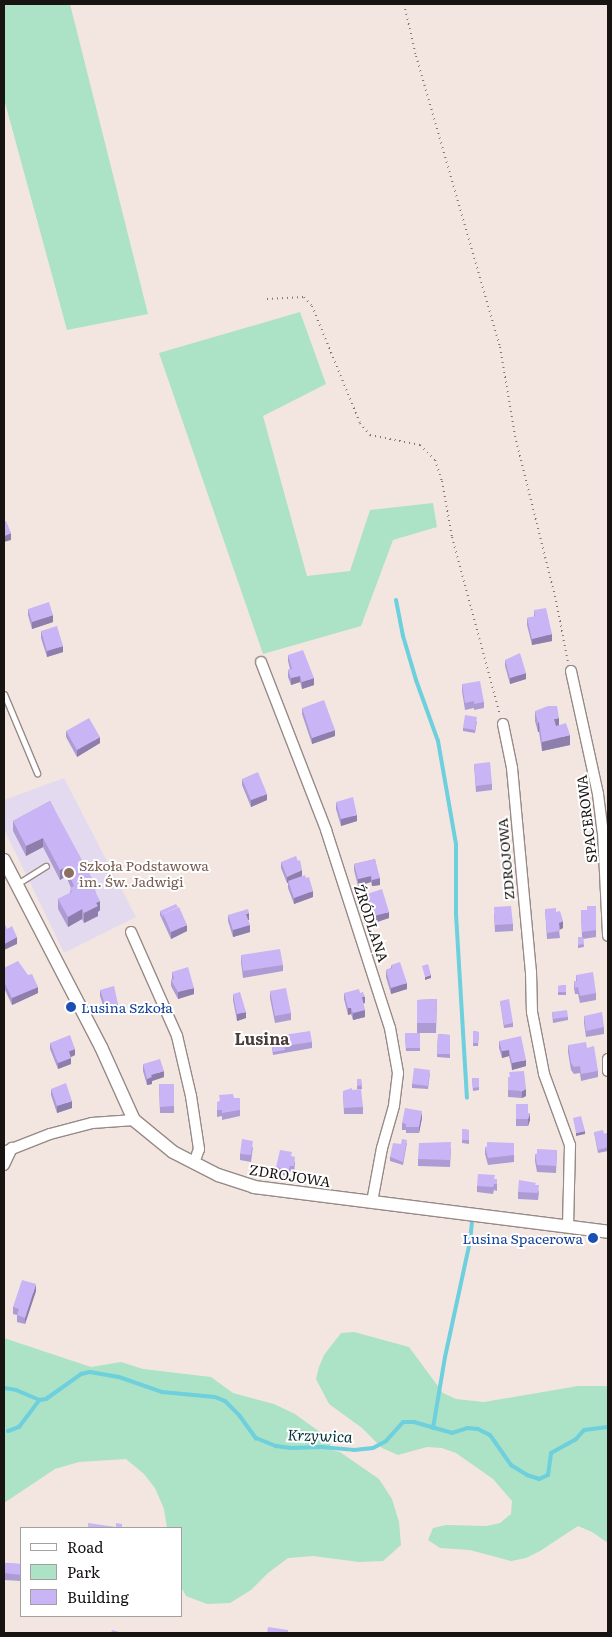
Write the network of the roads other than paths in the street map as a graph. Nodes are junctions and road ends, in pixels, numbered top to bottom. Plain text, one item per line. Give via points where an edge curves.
1 (261, 662) dead end
2 (572, 671) road end
3 (4, 694) edge
4 (502, 724) road end
5 (37, 773) dead end
6 (4, 860) edge
7 (46, 866) dead end
8 (16, 884) junction
9 (131, 932) dead end
10 (608, 936) edge
11 (608, 1060) edge
12 (608, 1071) edge
13 (134, 1120) junction
14 (8, 1150) edge
15 (194, 1164) junction
16 (4, 1165) edge
17 (372, 1202) junction
18 (568, 1226) junction
19 (608, 1232) edge

1 - 17 street, ŹRÓDLANA via 326,830 390,1028 398,1073 394,1106
2 - 10 street, SPACEROWA via 600,804
3 - 5 lane
4 - 18 street, ZDROJOWA via 512,768 532,1012 544,1074 570,1145
6 - 8 street, ZDROJOWA
7 - 8 lane
8 - 13 street, ZDROJOWA via 101,1046
9 - 15 street via 177,1036 199,1149
11 - 12 street
13 - 14 street via 92,1123
13 - 15 street, ZDROJOWA via 173,1152
14 - 16 street
15 - 17 street, ZDROJOWA via 254,1187
17 - 18 street, ZDROJOWA
18 - 19 street, ZDROJOWA

